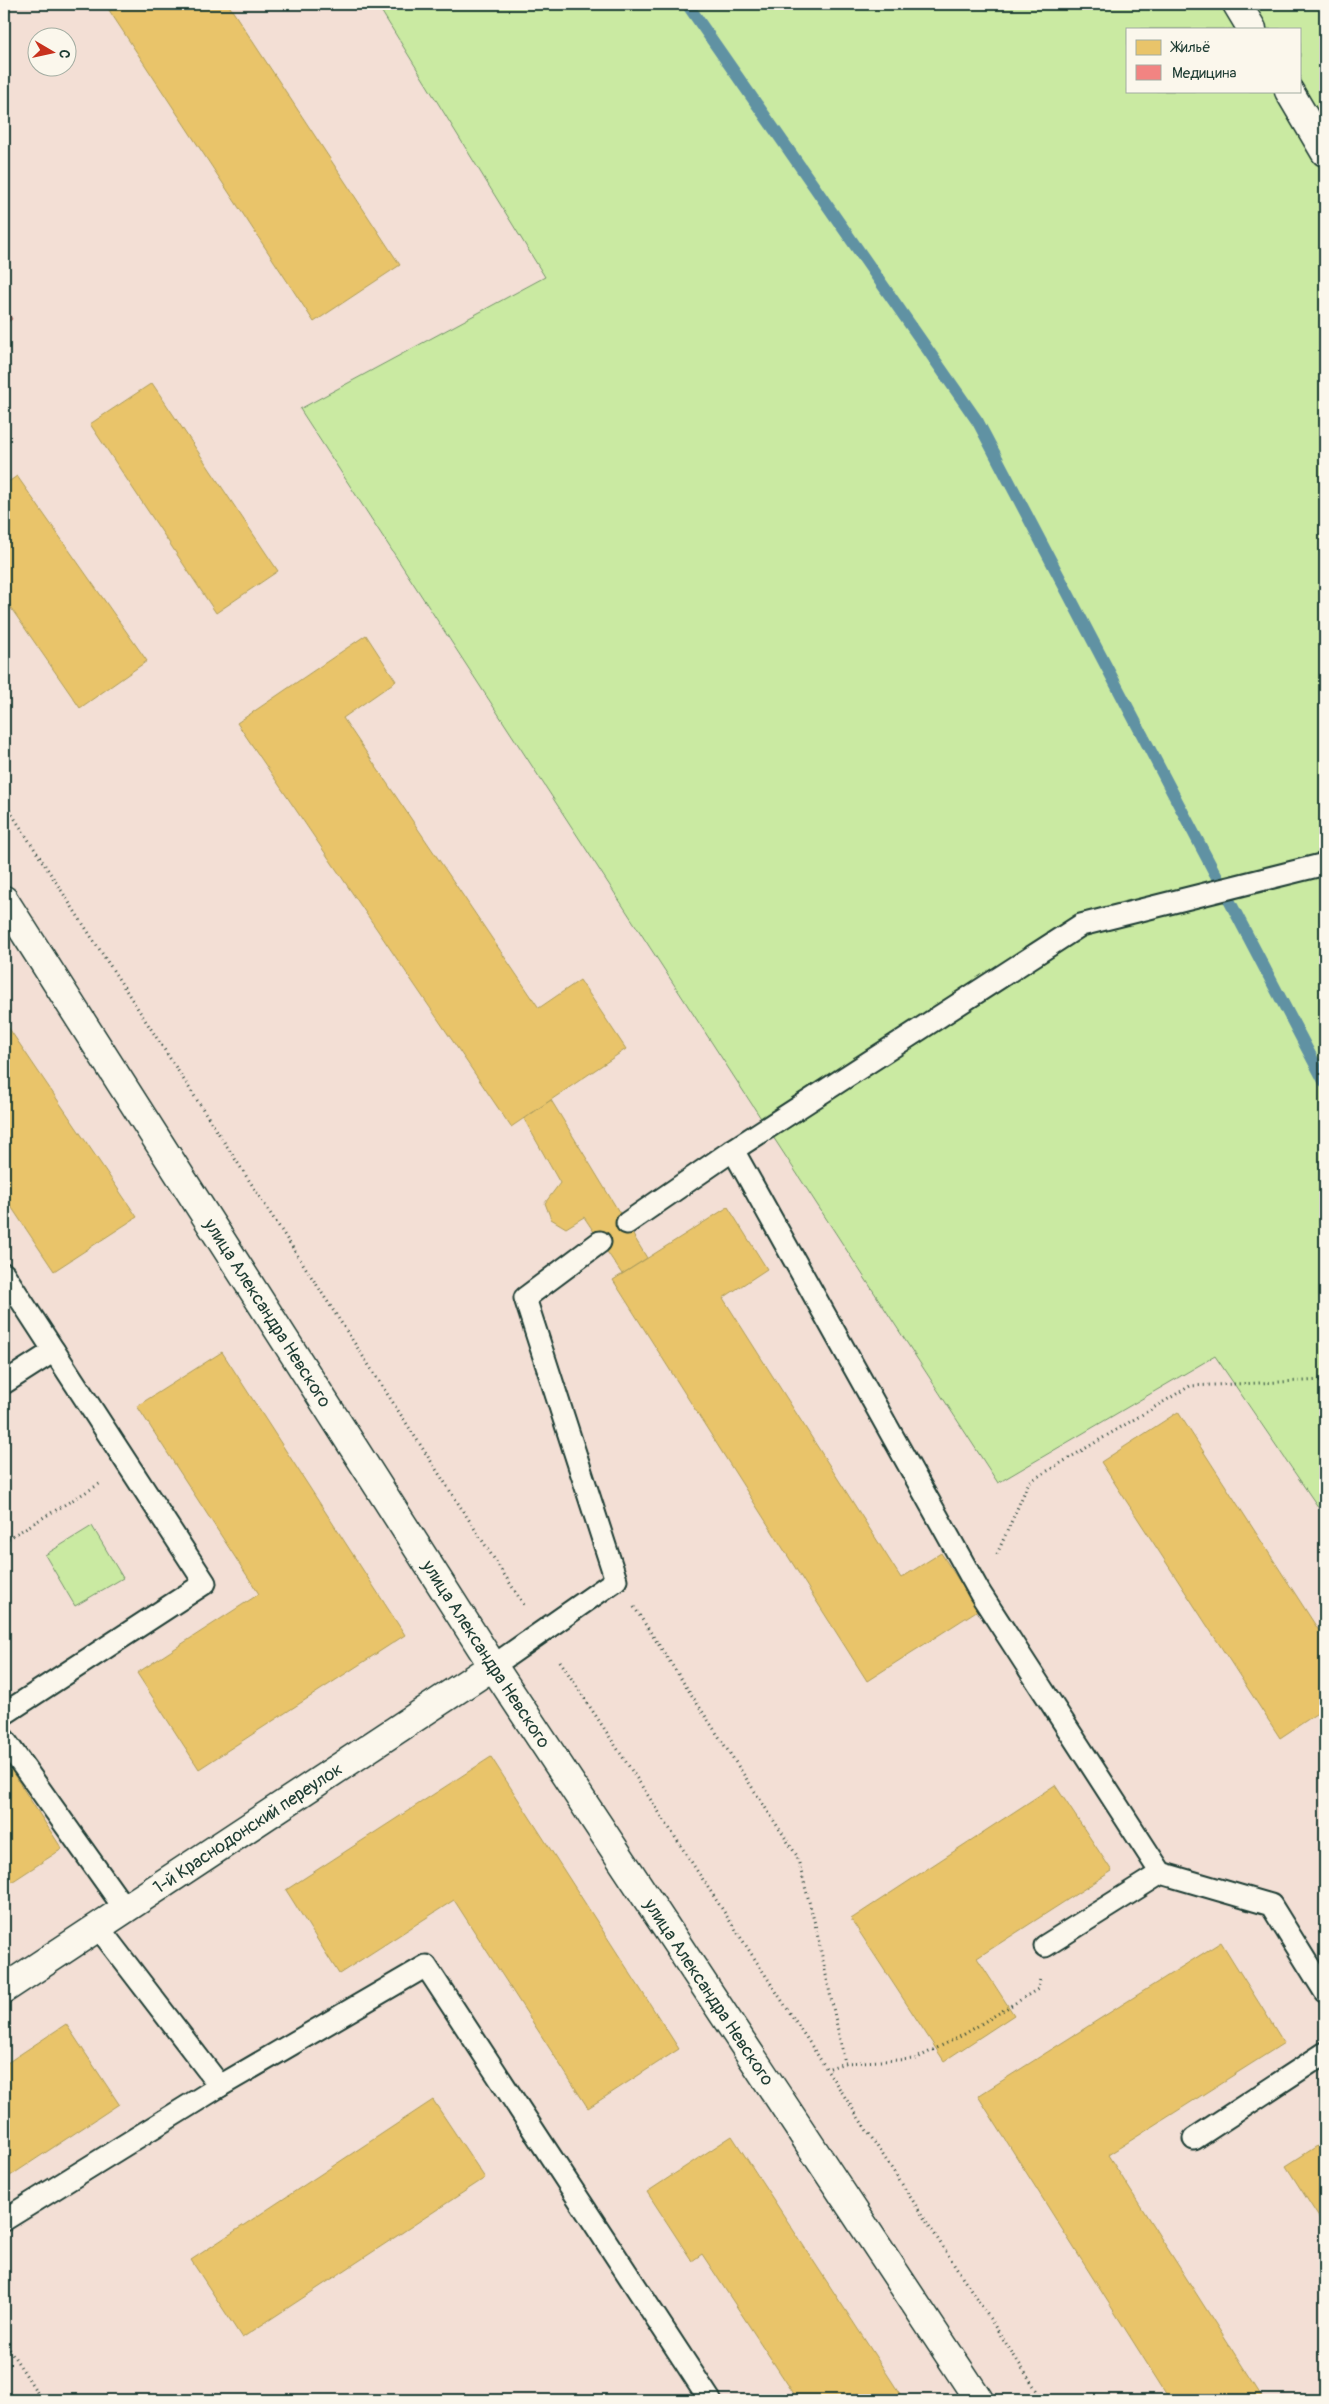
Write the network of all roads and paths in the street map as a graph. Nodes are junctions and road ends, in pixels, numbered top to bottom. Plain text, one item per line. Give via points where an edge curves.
1 (1237, 4) edge
2 (1251, 28) edge
3 (1290, 92) edge
4 (1325, 152) edge
5 (1325, 864) edge
6 (4, 900) edge
7 (733, 1150) junction
8 (627, 1223) dead end
9 (600, 1242) dead end
10 (4, 1274) edge
11 (54, 1351) junction
12 (1325, 1380) edge
13 (4, 1383) edge
14 (129, 1466) junction
15 (4, 1541) edge
16 (616, 1580) junction
17 (980, 1592) junction
18 (493, 1666) junction
19 (4, 1714) edge
20 (4, 1739) edge
21 (1161, 1874) junction
22 (125, 1909) junction
23 (98, 1927) junction
24 (1045, 1946) joint
25 (4, 1989) edge
26 (1325, 1992) edge
27 (1325, 2053) edge
28 (845, 2063) junction
29 (827, 2069) dead end
30 (220, 2086) junction
31 (1194, 2140) dead end
32 (4, 2220) edge
33 (4, 2341) edge
34 (42, 2400) edge
35 (710, 2400) edge
36 (979, 2400) edge

1 - 2 street
3 - 4 street
5 - 7 lane via 1081,925
6 - 18 street, улица Александра Невского
7 - 8 lane
7 - 17 lane
9 - 16 lane via 524,1298
10 - 11 lane
11 - 13 lane
11 - 14 lane
12 - 17 path via 1190,1386 1029,1482
14 - 15 path
14 - 19 lane via 206,1583
16 - 18 lane
16 - 28 path via 797,1856
17 - 21 lane
18 - 22 street, 1-й Краснодонский переулок
18 - 36 street, улица Александра Невского
20 - 22 lane
21 - 24 lane
21 - 26 lane via 1271,1905
22 - 23 street, 1-й Краснодонский переулок
23 - 25 street, 1-й Краснодонский переулок
23 - 30 lane
24 - 28 path via 1038,1990 963,2035 915,2059
27 - 31 lane
28 - 29 path
30 - 32 lane
30 - 35 lane via 426,1966
33 - 34 path

